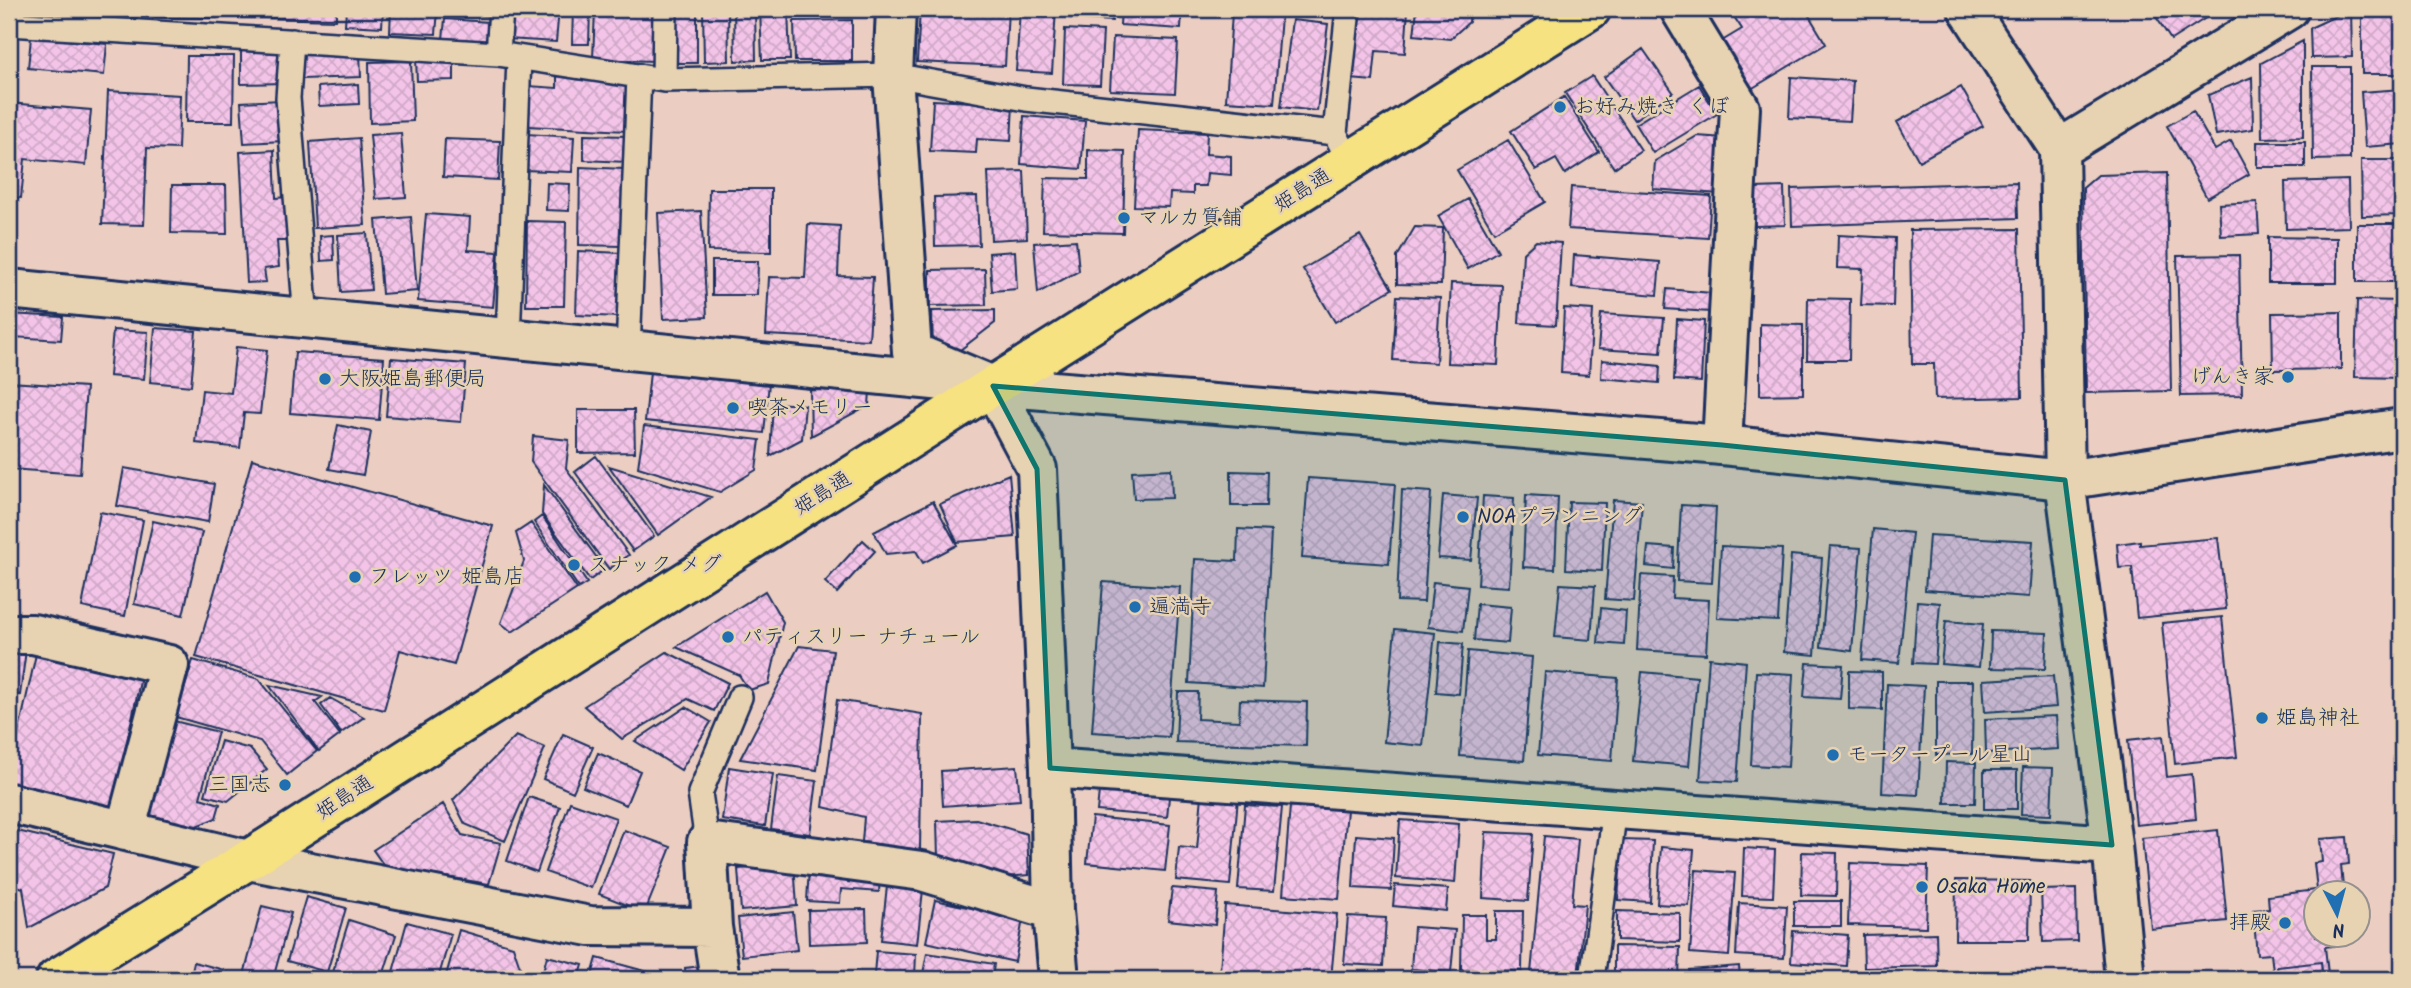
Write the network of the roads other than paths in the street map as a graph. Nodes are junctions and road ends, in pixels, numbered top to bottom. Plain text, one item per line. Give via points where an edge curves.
1 (501, 9) edge
2 (665, 9) edge
3 (895, 9) edge
4 (1348, 9) edge
5 (1591, 9) edge
6 (1680, 9) edge
7 (1968, 9) edge
8 (2289, 9) edge
9 (9, 24) edge
10 (292, 41) junction
11 (508, 56) junction
12 (893, 75) junction
13 (639, 76) junction
14 (664, 80) junction
15 (1343, 147) junction
16 (2059, 149) junction
17 (9, 289) edge
18 (306, 319) junction
19 (508, 339) junction
20 (628, 351) junction
21 (993, 386) junction
22 (2402, 428) edge
23 (1722, 445) junction
24 (2066, 480) junction
25 (9, 634) edge
26 (740, 697) dead end
27 (1050, 768) junction
28 (9, 803) edge
29 (1615, 809) junction
30 (125, 831) junction
31 (707, 842) junction
32 (2112, 845) junction
33 (248, 860) junction
34 (1053, 911) junction
35 (712, 927) junction
36 (56, 979) edge
37 (720, 979) edge
38 (1059, 979) edge
39 (1592, 979) edge
40 (2125, 979) edge

1 - 11 lane
2 - 14 lane
3 - 12 street
4 - 15 lane
5 - 15 main road, 姫島通
6 - 23 street via 1740,108
7 - 16 street
8 - 16 street
9 - 10 lane
10 - 11 lane
10 - 18 lane via 288,98
11 - 13 lane
11 - 19 lane
12 - 14 lane
12 - 15 lane
12 - 21 street via 912,352
13 - 14 lane
13 - 20 lane
15 - 21 main road, 姫島通
16 - 24 street
17 - 18 street
18 - 19 street
19 - 20 street
20 - 21 street
21 - 23 street
21 - 27 street via 1037,469
21 - 33 main road, 姫島通
22 - 24 street
23 - 24 street
24 - 32 street
25 - 30 street via 33,634 169,665
26 - 31 lane via 700,793
27 - 29 street
27 - 34 street
28 - 30 street
29 - 32 street
29 - 39 lane
30 - 33 street
31 - 34 street via 922,871
31 - 35 street
32 - 40 street
33 - 35 street via 590,926
33 - 36 main road, 姫島通
34 - 38 street
35 - 37 street

